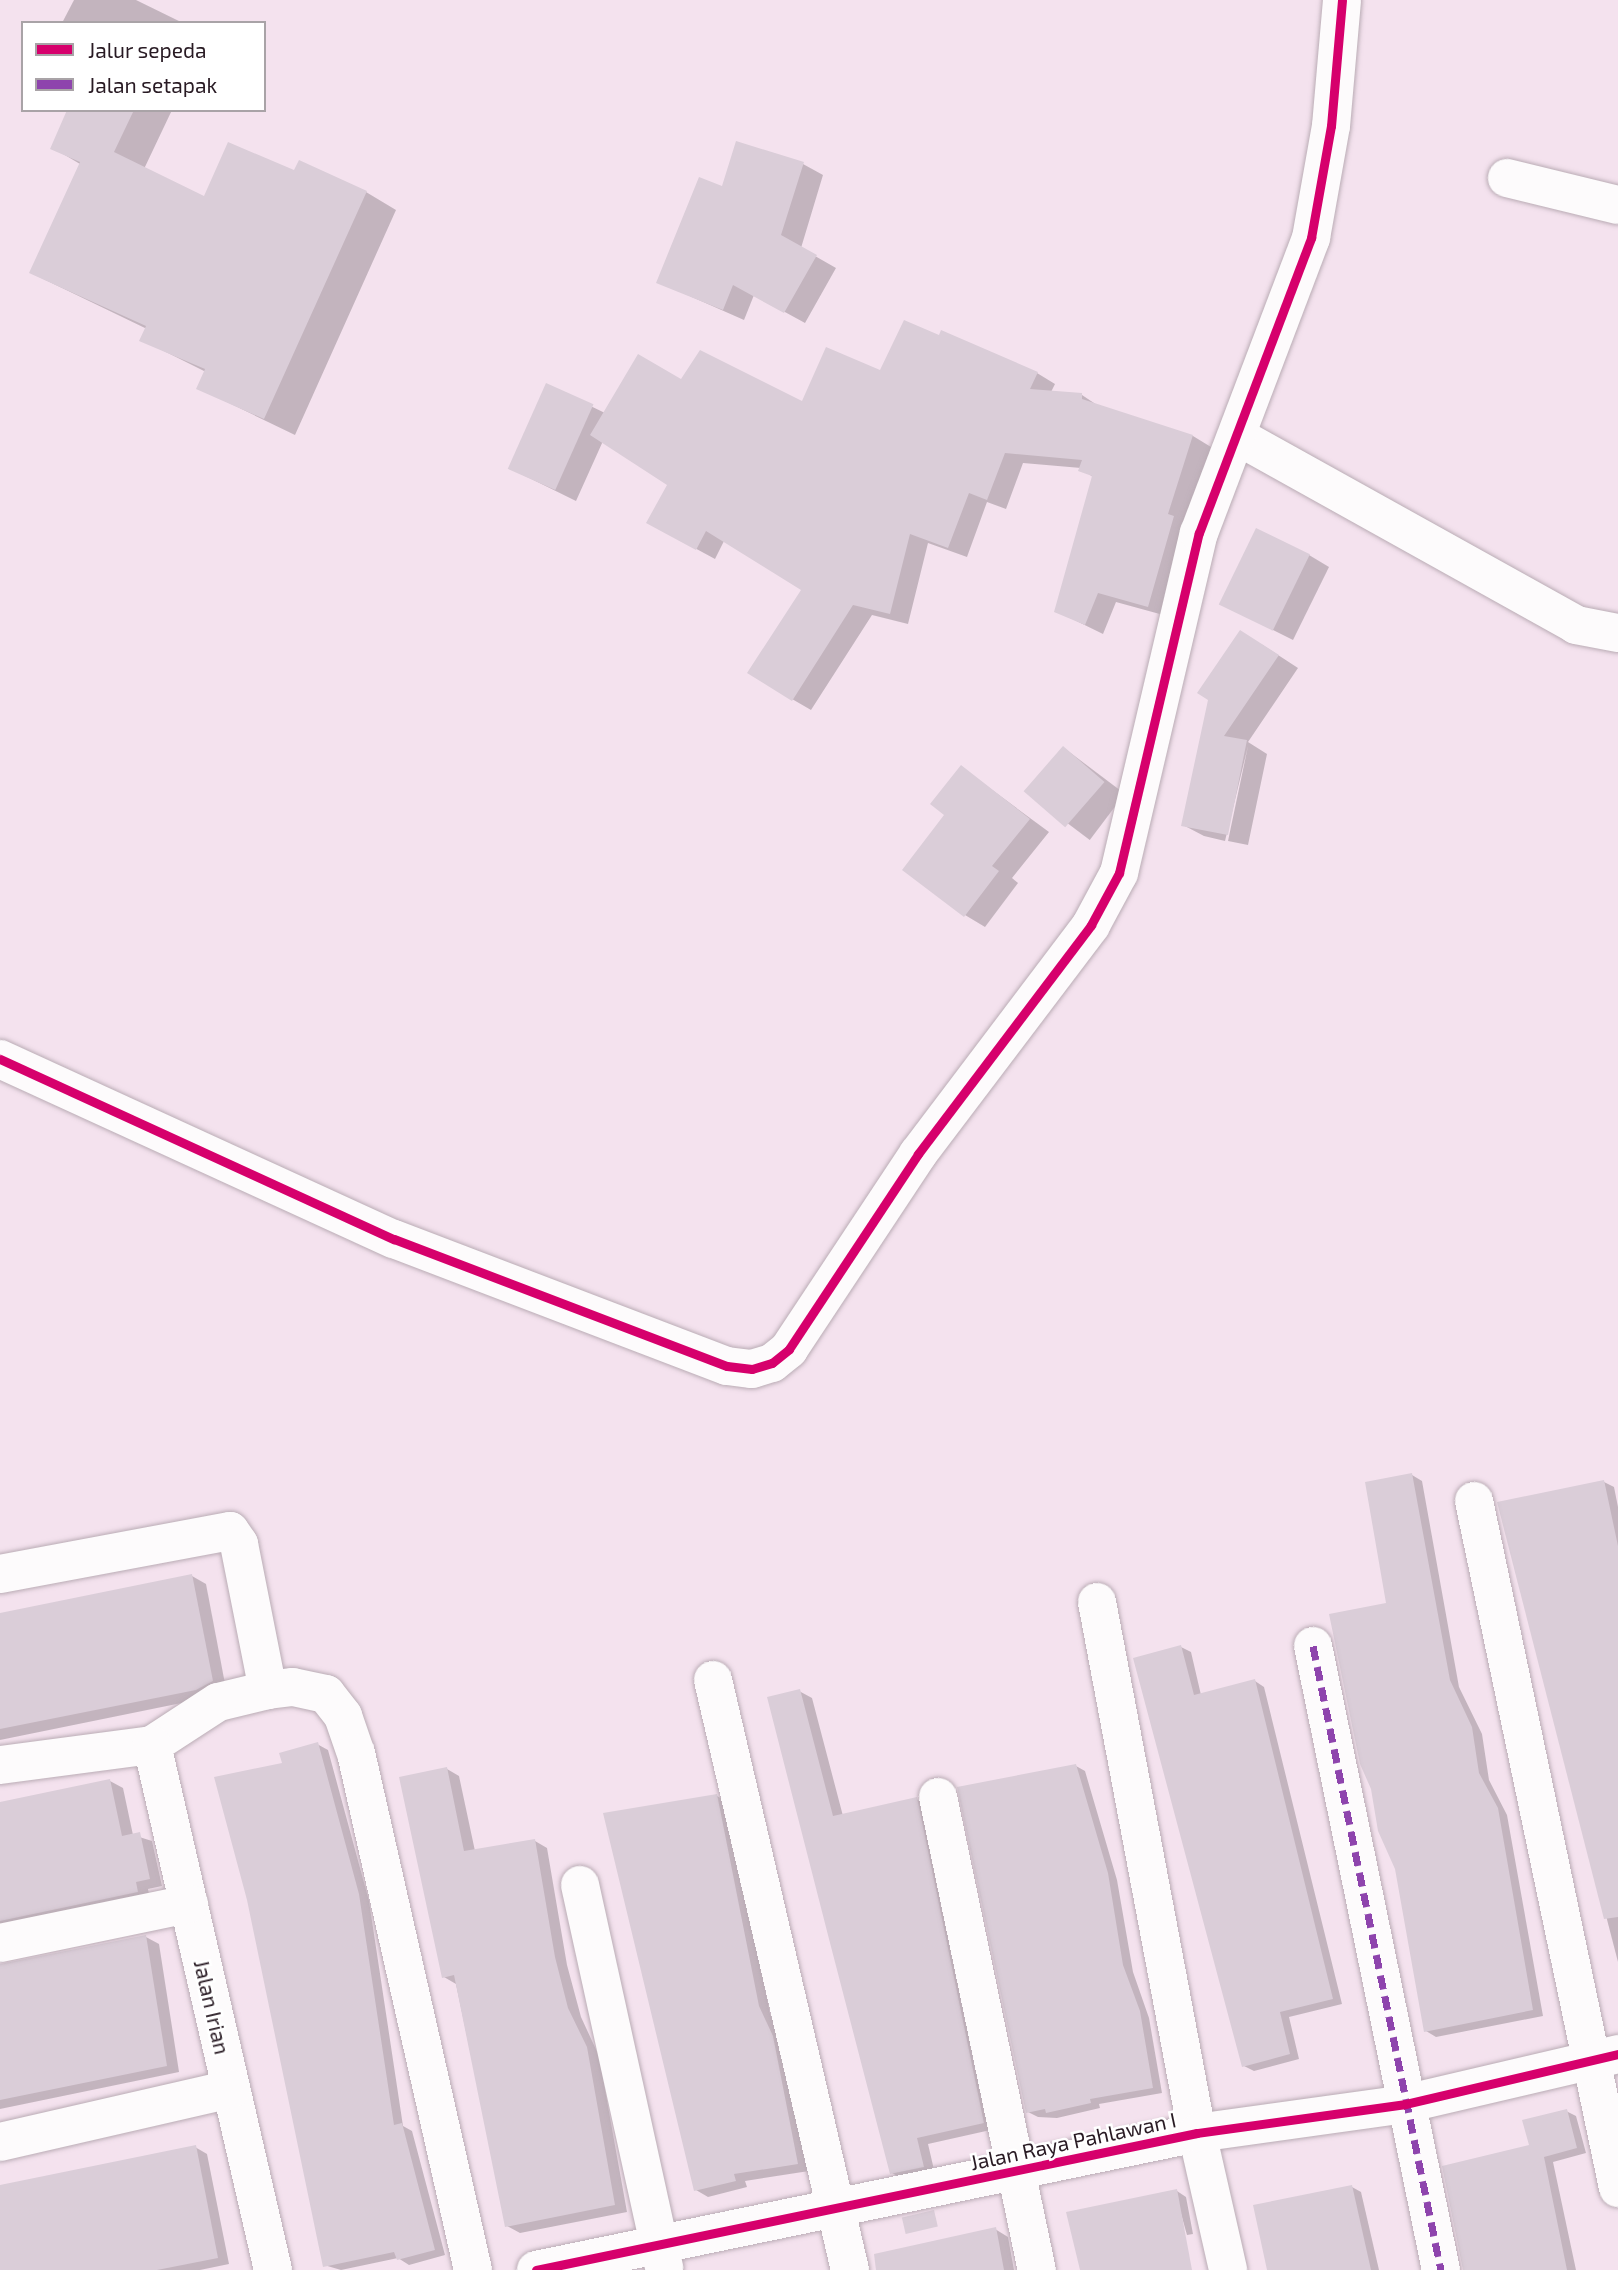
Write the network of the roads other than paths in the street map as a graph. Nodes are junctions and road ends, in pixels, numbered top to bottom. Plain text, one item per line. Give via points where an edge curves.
1 (1342, 0) edge
2 (1507, 178) dead end
3 (1618, 205) edge
4 (1237, 436) junction
5 (1618, 633) edge
6 (0, 1059) edge
7 (1474, 1501) dead end
8 (0, 1574) edge
9 (1097, 1602) dead end
10 (1314, 1646) dead end
11 (713, 1680) dead end
12 (268, 1689) junction
13 (152, 1745) junction
14 (0, 1765) edge
15 (938, 1797) dead end
16 (580, 1885) dead end
17 (189, 1904) junction
18 (0, 1943) edge
19 (1605, 2057) edge
20 (231, 2089) junction
21 (1405, 2104) junction
22 (1197, 2133) junction
23 (0, 2142) edge
24 (1015, 2171) junction
25 (1618, 2188) edge
26 (837, 2208) junction
27 (662, 2257) edge
28 (273, 2270) edge
29 (473, 2270) edge
30 (536, 2270) edge
31 (850, 2270) edge
32 (1037, 2270) edge
33 (1228, 2270) edge
34 (1441, 2270) edge

1 - 4 street via 1331,126 1311,238
2 - 3 street
4 - 5 street via 1576,625
4 - 6 street via 1199,533 1119,873 1091,925 918,1154 789,1349 772,1363 752,1369 727,1366 394,1239
7 - 19 street
8 - 12 street via 230,1531 239,1544
9 - 22 street
10 - 21 street
11 - 26 street
12 - 13 street via 218,1702
12 - 29 street via 293,1687 326,1694 344,1716
13 - 14 street
13 - 17 street, Jalan Irian
15 - 24 street
16 - 27 street
17 - 18 street
17 - 20 street, Jalan Irian
19 - 21 street, Jalan Raya Pahlawan I
19 - 25 street
20 - 23 street
20 - 28 street, Jalan Irian
21 - 22 street, Jalan Raya Pahlawan I
21 - 34 street
22 - 24 street, Jalan Raya Pahlawan I
22 - 33 street
24 - 26 street, Jalan Raya Pahlawan I
24 - 32 street
26 - 27 street, Jalan Raya Pahlawan I
26 - 31 street
27 - 30 street, Jalan Raya Pahlawan I

